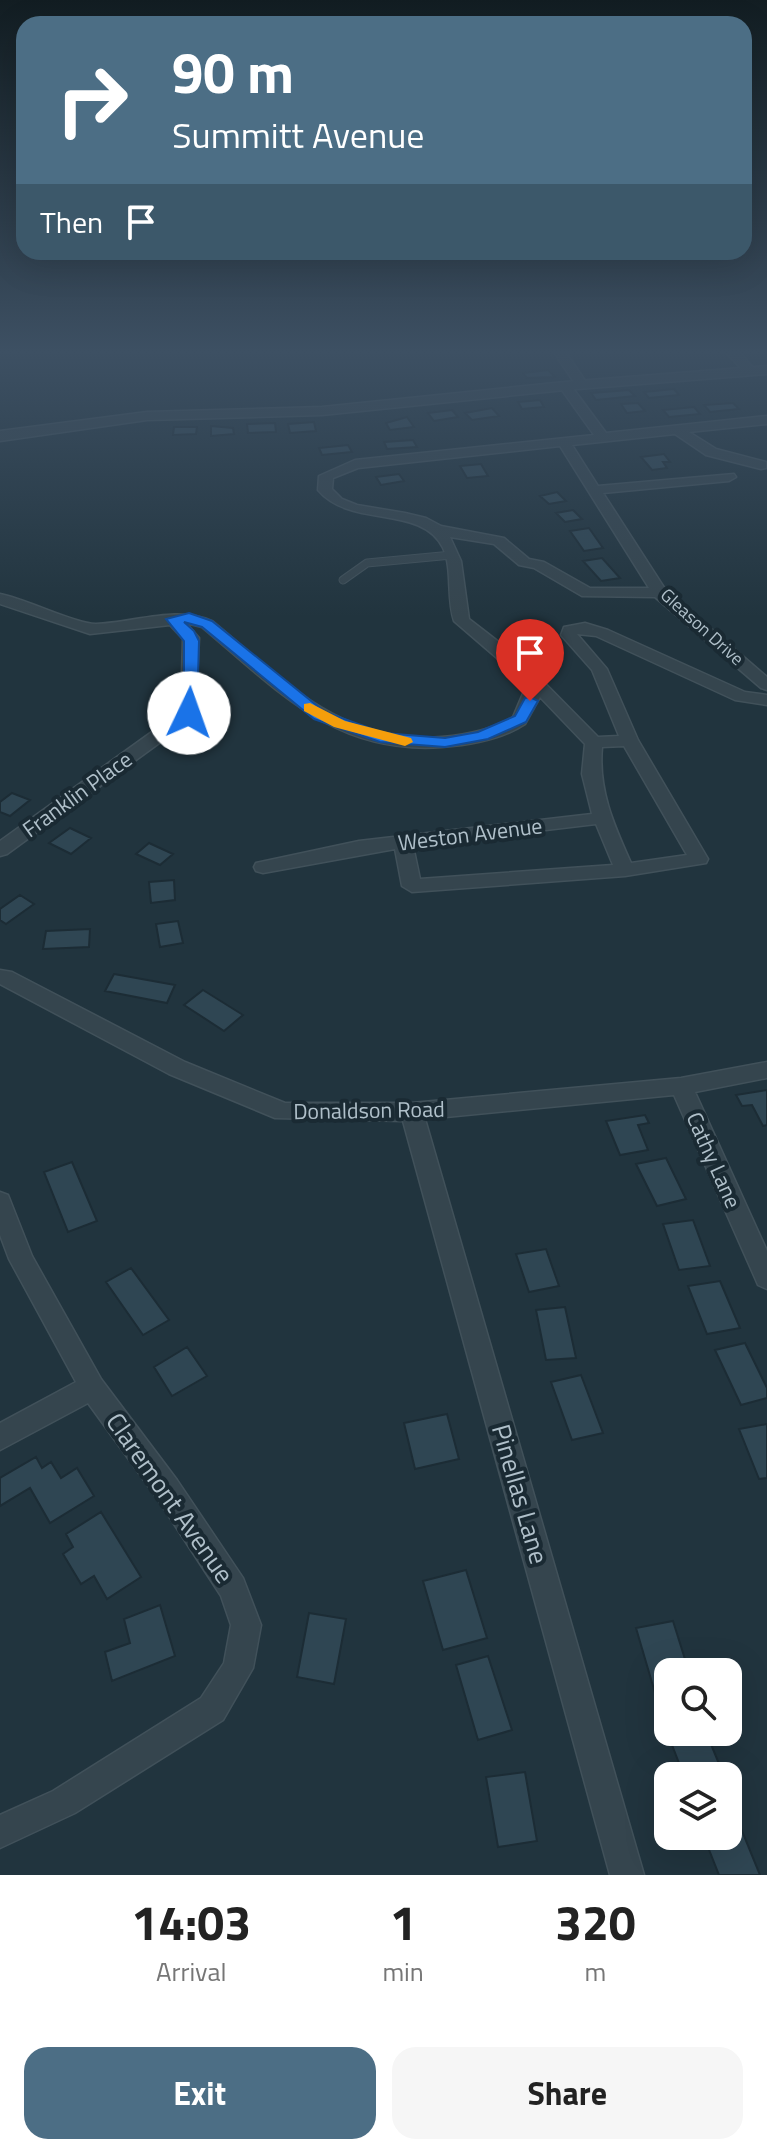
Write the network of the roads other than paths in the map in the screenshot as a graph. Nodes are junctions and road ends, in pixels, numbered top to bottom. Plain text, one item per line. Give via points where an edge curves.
1 (584, 442) edge
2 (695, 442) edge
3 (565, 444) junction
4 (761, 465) dead end
5 (729, 477) dead end
6 (595, 490) junction
7 (437, 530) junction
8 (452, 555) junction
9 (343, 580) dead end
10 (659, 592) junction
11 (0, 599) edge
12 (173, 619) junction
13 (765, 681) edge
14 (535, 685) junction
15 (767, 700) edge
16 (629, 740) junction
17 (594, 743) junction
18 (602, 818) junction
19 (403, 842) junction
20 (0, 850) edge
21 (263, 867) dead end
22 (625, 870) junction
23 (1, 977) edge
24 (767, 1070) edge
25 (681, 1086) junction
26 (412, 1112) junction
27 (0, 1202) edge
28 (767, 1278) edge
29 (92, 1387) junction
30 (0, 1437) edge
31 (0, 1832) edge
32 (627, 1875) edge

1 - 3 street
2 - 4 street via 711,452
3 - 6 street, Gleason Drive
3 - 7 street via 355,464 326,476 325,490 337,503 410,518
5 - 6 street
6 - 10 street, Gleason Drive
7 - 8 street
7 - 10 street via 499,541 524,562 587,593
8 - 9 lane via 367,563
8 - 14 street via 462,621 516,663
10 - 13 street, Gleason Drive
11 - 12 street via 86,628
12 - 14 street via 192,617 207,624 320,716 380,737 445,743 496,732 521,719
12 - 20 street, Franklin Place via 192,641 189,713
14 - 17 street
15 - 16 street via 741,696 602,633 570,630 599,669
16 - 17 street
16 - 22 street via 699,859
17 - 18 street via 591,774
18 - 19 street, Weston Avenue
18 - 22 street
19 - 21 street, Weston Avenue
19 - 22 street via 412,886
23 - 26 street, Donaldson Road via 177,1068 283,1112
24 - 25 street, Donaldson Road
25 - 26 street, Donaldson Road
25 - 28 street, Cathy Lane
26 - 32 street, Pinellas Lane
27 - 29 street, Claremont Avenue via 21,1259
29 - 30 street
29 - 31 street, Claremont Avenue via 233,1588 246,1625 238,1668 212,1709 64,1802

